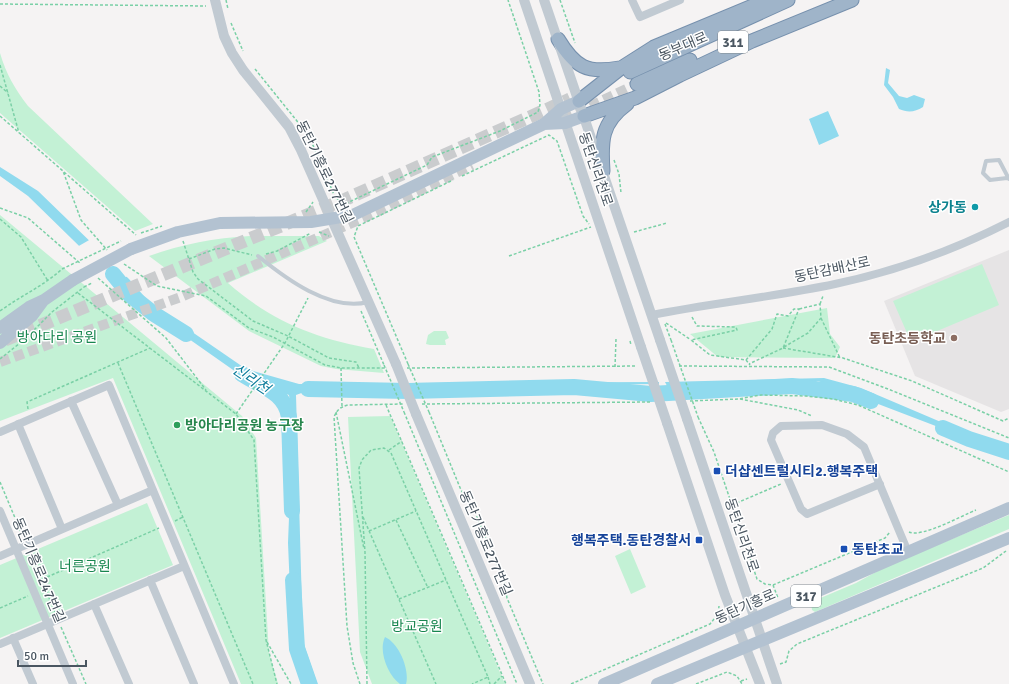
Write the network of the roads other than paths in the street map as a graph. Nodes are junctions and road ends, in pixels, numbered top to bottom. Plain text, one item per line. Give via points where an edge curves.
1 (215, 0) edge
2 (524, 0) edge
3 (544, 0) edge
4 (632, 0) edge
5 (680, 0) edge
6 (767, 0) edge
7 (788, 0) edge
8 (830, 0) edge
9 (852, 0) edge
10 (558, 40) junction
11 (626, 70) junction
12 (637, 84) tunnel mouth
13 (635, 98) junction
14 (579, 101) junction
15 (561, 109) junction
16 (584, 116) junction
17 (565, 123) junction
18 (544, 124) junction
19 (603, 171) junction
20 (1008, 178) edge
21 (333, 219) junction
22 (1009, 222) edge
23 (258, 256) road end
24 (44, 300) junction
25 (364, 304) junction
26 (657, 314) junction
27 (0, 328) edge
28 (0, 343) edge
29 (71, 401) junction
30 (18, 424) junction
31 (0, 432) edge
32 (880, 484) junction
33 (153, 490) junction
34 (118, 505) junction
35 (1009, 508) edge
36 (0, 511) edge
37 (62, 529) junction
38 (1009, 538) edge
39 (16, 549) junction
40 (908, 552) junction
41 (0, 556) edge
42 (184, 566) junction
43 (150, 580) junction
44 (94, 604) junction
45 (755, 619) junction
46 (47, 624) junction
47 (738, 626) junction
48 (13, 638) junction
49 (762, 640) junction
50 (0, 644) edge
51 (746, 647) junction
52 (663, 683) edge
53 (33, 684) edge
54 (73, 684) edge
55 (129, 684) edge
56 (194, 684) edge
57 (234, 684) edge
58 (530, 684) edge
59 (604, 684) edge
60 (760, 684) edge
61 (777, 684) edge

1 - 21 street, 동탄기흥로277번길 via 224,36 232,53 247,76 289,127
2 - 15 street, 동탄신리천로
3 - 10 street, 동탄신리천로
4 - 5 street via 640,17
6 - 11 highway via 654,47
7 - 11 highway, 동부대로 / 311
8 - 12 highway, 동부대로 / 311
9 - 13 highway via 752,41
10 - 11 highway via 574,61 584,68 596,71
10 - 14 street, 동탄신리천로
11 - 14 highway
13 - 16 highway
13 - 19 highway via 612,117 605,130 602,144
14 - 15 main road
14 - 16 street, 동탄신리천로
15 - 17 street, 동탄신리천로
15 - 18 main road
16 - 17 main road
16 - 19 street, 동탄신리천로
17 - 18 main road
17 - 47 street, 동탄신리천로, bridge
18 - 21 main road via 353,215
19 - 26 street, 동탄신리천로
20 - 20 lane via 998,160 986,161 983,173 990,180
21 - 24 main road, bridge via 310,222 220,223 178,232 131,249 73,280
21 - 25 street, 동탄기흥로277번길
22 - 26 street, 동탄감배산로 via 966,244 911,264 835,284
23 - 25 lane via 281,275 311,292 341,303
24 - 27 main road via 29,307
24 - 28 main road via 32,316
25 - 58 street, 동탄기흥로277번길, bridge via 396,364
26 - 45 street, 동탄신리천로, bridge via 660,340
29 - 30 street
29 - 33 street via 109,385
29 - 34 street
30 - 31 street
30 - 37 street
32 - 32 street via 864,447 847,434 822,425 781,426 773,432 771,440 801,509 807,514
32 - 40 street
33 - 34 street
33 - 42 street
34 - 37 street
35 - 40 main road, 동탄기흥로 / 317
36 - 39 street, 동탄기흥로247번길
37 - 39 street
38 - 49 main road, 317
39 - 41 street
39 - 46 street, 동탄기흥로247번길
40 - 45 main road, 동탄기흥로 / 317
42 - 43 street
42 - 57 street
43 - 44 street
43 - 56 street
44 - 46 street
44 - 55 street
45 - 47 main road, 동탄기흥로 / 317
45 - 49 street, 동탄신리천로
46 - 48 street
46 - 54 street, 동탄기흥로247번길
47 - 51 street
47 - 59 main road, 동탄기흥로 / 317
48 - 50 street
48 - 53 street
49 - 51 main road, 317
49 - 61 street, 동탄신리천로
51 - 52 main road, 317
51 - 60 street

